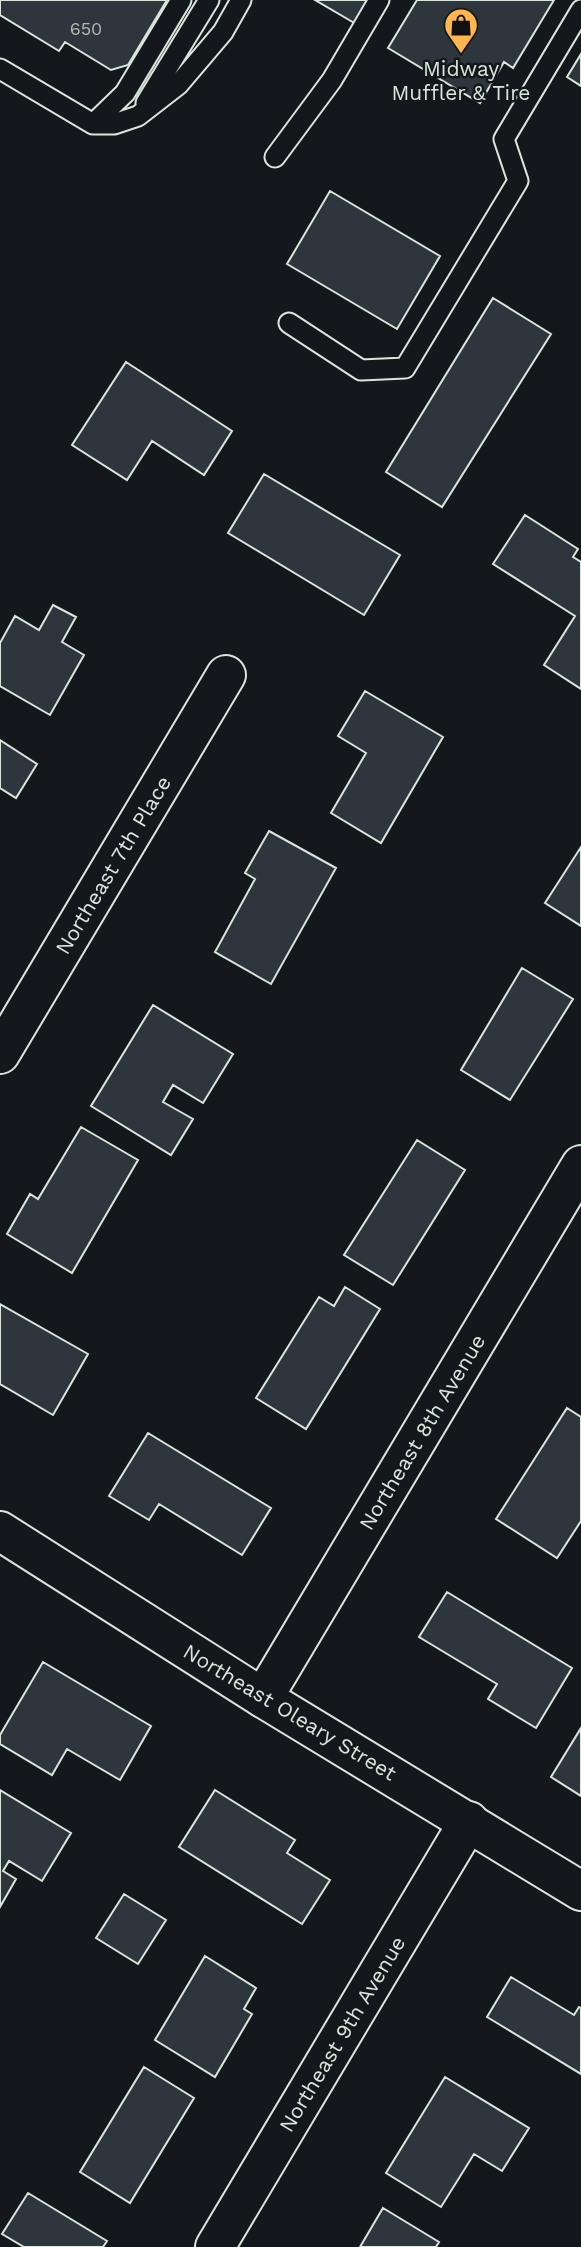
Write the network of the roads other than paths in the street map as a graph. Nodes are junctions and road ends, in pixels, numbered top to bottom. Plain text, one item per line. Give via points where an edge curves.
1 (181, 0) edge
2 (209, 0) edge
3 (241, 0) edge
4 (379, 0) edge
5 (581, 10) edge
6 (0, 69) edge
7 (138, 116) junction
8 (93, 124) junction
9 (275, 157) dead end
10 (289, 323) dead end
11 (226, 675) dead end
12 (0, 1054) edge
13 (581, 1165) edge
14 (2, 1536) edge
15 (263, 1698) junction
16 (469, 1821) junction
17 (581, 1891) edge
18 (215, 2247) edge

1 - 8 lane via 125,93
2 - 7 lane
3 - 7 lane via 223,32 177,85
4 - 9 lane via 332,79
5 - 10 lane via 504,139 518,181 405,368 361,370
6 - 8 lane
7 - 8 lane via 114,124
11 - 12 street, Northeast 7th Place
13 - 15 street, Northeast 8th Avenue
14 - 15 street, Northeast Oleary Street
15 - 16 street, Northeast Oleary Street
16 - 17 street, Northeast Oleary Street
16 - 18 street, Northeast 9th Avenue

